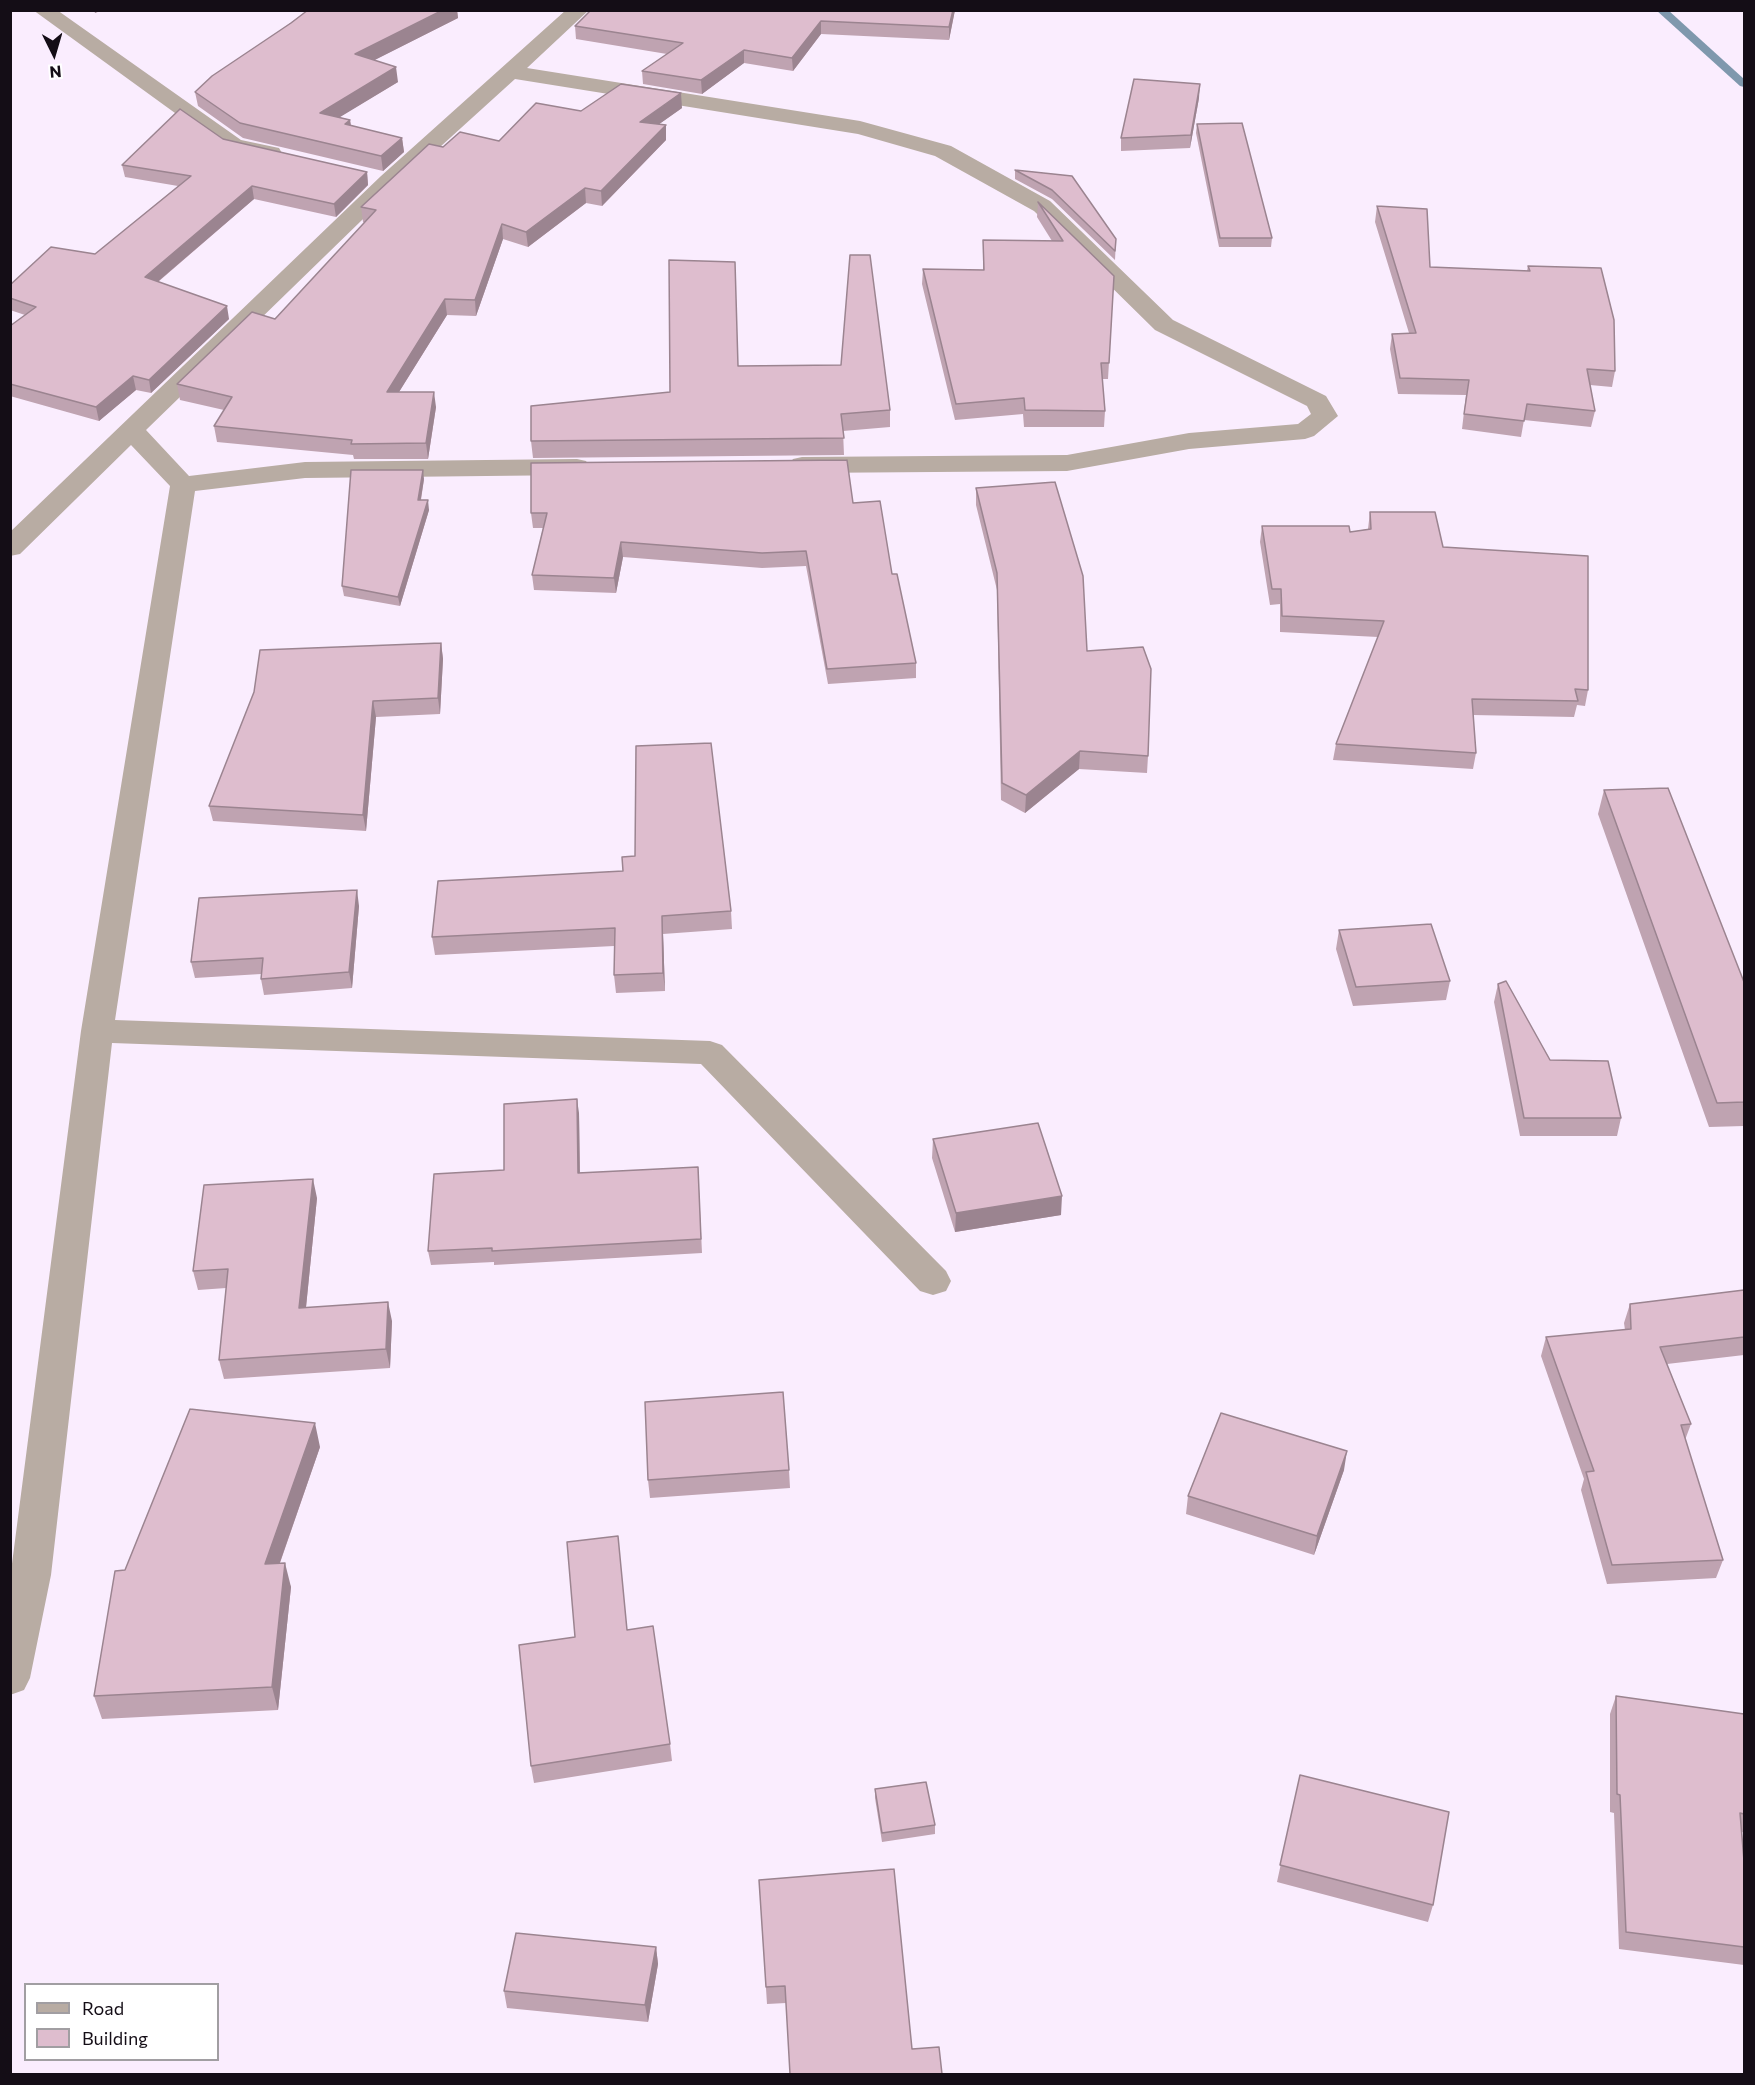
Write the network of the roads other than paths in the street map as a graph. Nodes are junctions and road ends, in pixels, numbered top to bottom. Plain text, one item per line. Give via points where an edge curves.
1 (43, 10) edge
2 (579, 10) edge
3 (511, 72) junction
4 (290, 158) edge
5 (131, 429) junction
6 (781, 465) edge
7 (603, 467) edge
8 (183, 485) junction
9 (10, 548) edge
10 (97, 1031) junction
11 (933, 1281) dead end
12 (21, 1576) edge
13 (10, 1678) edge

1 - 4 street via 234,145
2 - 3 street
3 - 5 street via 378,178
3 - 6 street via 860,128 943,151 1042,206 1164,325 1317,401 1325,416 1305,431 1189,441 1067,463
5 - 8 street
5 - 9 street
7 - 8 street via 304,470
8 - 10 street
10 - 11 street via 710,1053
10 - 12 street
12 - 13 street

